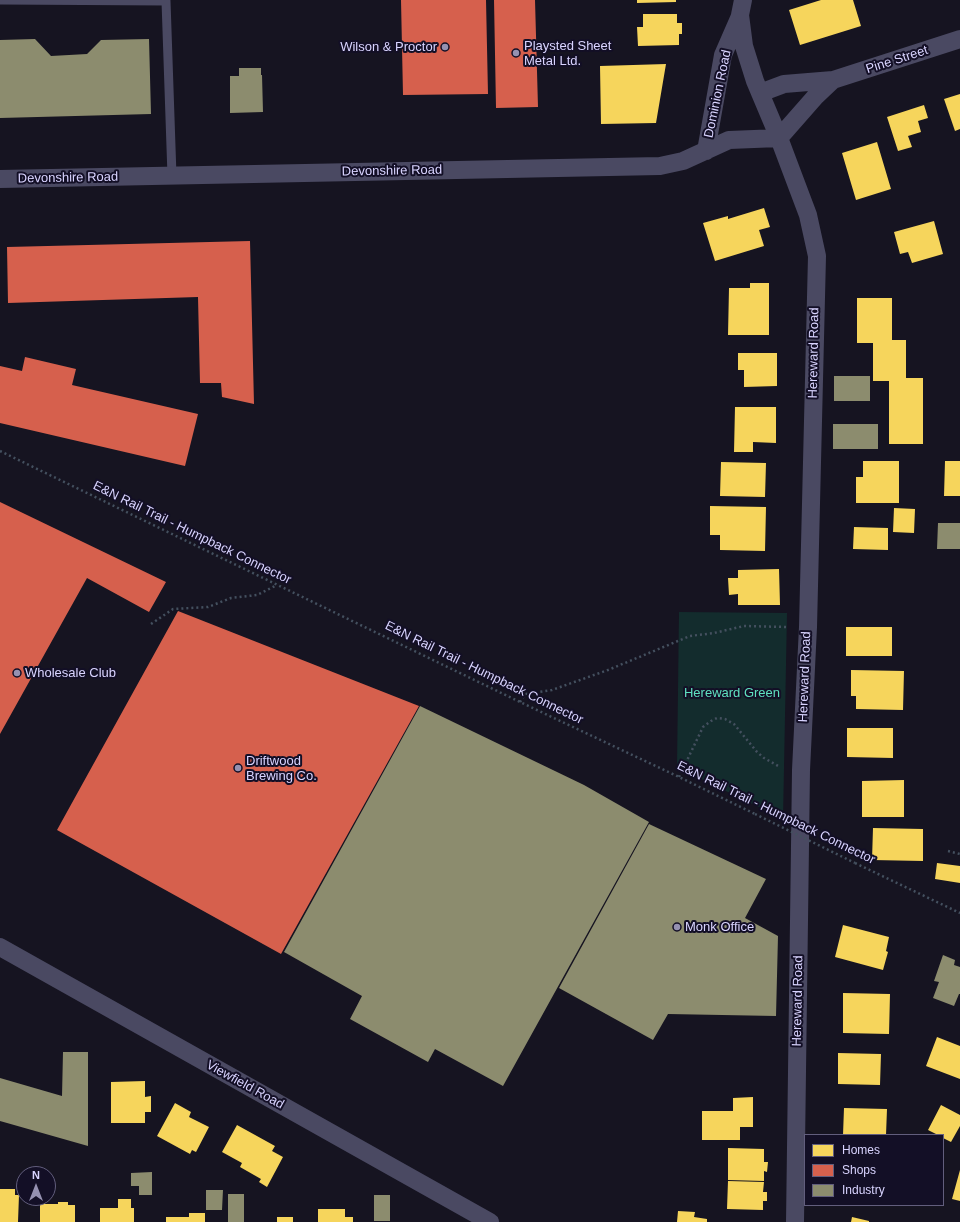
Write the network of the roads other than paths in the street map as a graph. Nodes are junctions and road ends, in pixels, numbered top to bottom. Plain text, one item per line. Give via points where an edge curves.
1 (0, 0) edge
2 (742, 7) edge
3 (960, 39) edge
4 (833, 80) junction
5 (760, 93) junction
6 (779, 138) junction
7 (706, 151) junction
8 (172, 176) junction
9 (0, 179) edge
10 (0, 947) edge
11 (490, 1222) edge
12 (795, 1222) edge

1 - 8 lane via 166,2
2 - 5 street, Dominion Road via 744,46
2 - 7 street, Dominion Road via 723,56
3 - 4 street, Pine Street
4 - 5 street, Pine Street via 784,84
4 - 6 street, Pine Street
5 - 6 street, Dominion Road
6 - 7 street, Devonshire Road via 729,140
6 - 12 street, Hereward Road via 808,215 817,256 808,627 801,770
7 - 8 street, Devonshire Road via 683,161 660,166
8 - 9 street, Devonshire Road
10 - 11 street, Viewfield Road

